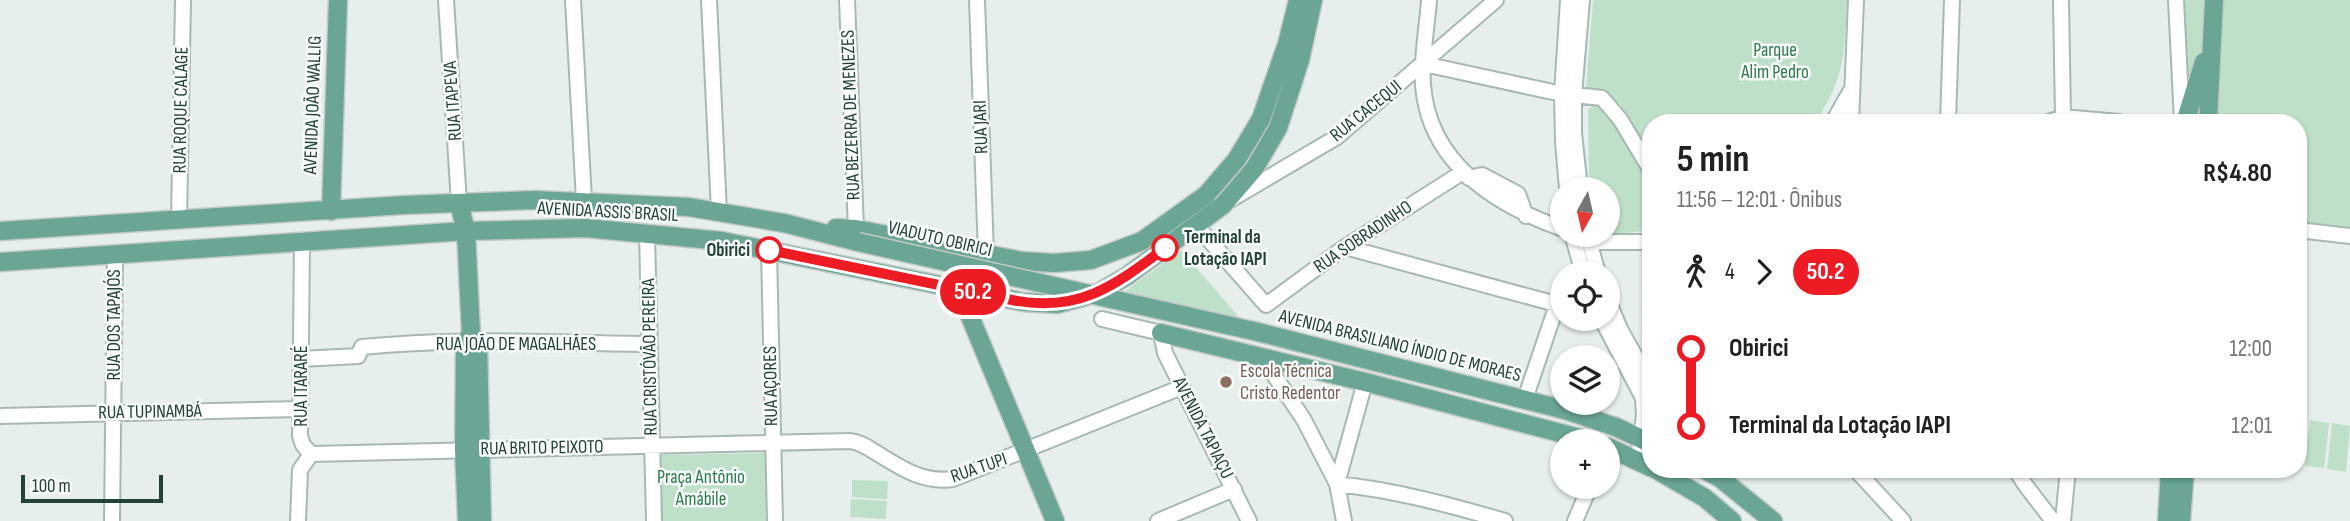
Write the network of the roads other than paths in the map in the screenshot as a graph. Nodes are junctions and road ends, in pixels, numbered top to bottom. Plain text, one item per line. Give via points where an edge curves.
1 (183, 0) edge
2 (338, 0) edge
3 (446, 0) edge
4 (573, 0) edge
5 (709, 0) edge
6 (847, 0) edge
7 (977, 0) edge
8 (1298, 0) edge
9 (1313, 0) edge
10 (1429, 0) edge
11 (1496, 0) edge
12 (1568, 0) edge
13 (1582, 0) edge
14 (1856, 0) edge
15 (1952, 0) edge
16 (2061, 0) edge
17 (2176, 0) edge
18 (2213, 4) edge
19 (1424, 64) junction
20 (2211, 73) junction
21 (1853, 88) junction
22 (1568, 95) junction
23 (1838, 114) edge
24 (1851, 114) edge
25 (1948, 114) edge
26 (2063, 114) edge
27 (2183, 114) edge
28 (2187, 114) edge
29 (2195, 114) edge
30 (2208, 114) edge
31 (1568, 119) junction
32 (1642, 156) edge
33 (1466, 175) junction
34 (1567, 177) edge
35 (1578, 177) edge
36 (584, 201) junction
37 (459, 202) junction
38 (1223, 205) junction
39 (331, 211) junction
40 (719, 212) junction
41 (178, 220) junction
42 (1550, 224) edge
43 (1196, 225) junction
44 (466, 231) junction
45 (2307, 231) edge
46 (0, 232) edge
47 (647, 234) junction
48 (857, 236) junction
49 (2350, 236) edge
50 (1620, 240) edge
51 (1641, 242) dead end
52 (302, 243) junction
53 (1345, 247) junction
54 (769, 250) junction
55 (115, 254) junction
56 (986, 254) junction
57 (0, 262) edge
58 (1054, 263) junction
59 (959, 289) junction
60 (1550, 302) edge
61 (1057, 304) junction
62 (1102, 319) dead end
63 (1550, 322) edge
64 (1620, 329) edge
65 (1608, 331) edge
66 (1258, 332) joint
67 (1161, 333) junction
68 (471, 339) junction
69 (650, 344) junction
70 (1262, 357) junction
71 (300, 359) junction
72 (1642, 369) edge
73 (1365, 382) junction
74 (1182, 387) junction
75 (1642, 396) edge
76 (1525, 399) junction
77 (300, 409) junction
78 (114, 413) junction
79 (0, 416) edge
80 (1616, 427) joint
81 (1550, 430) edge
82 (1642, 439) edge
83 (772, 443) junction
84 (652, 446) junction
85 (472, 450) junction
86 (1026, 451) junction
87 (1620, 452) edge
88 (311, 453) junction
89 (1642, 462) edge
90 (1670, 478) edge
91 (1728, 478) edge
92 (1863, 478) edge
93 (2021, 478) edge
94 (2067, 478) edge
95 (2169, 478) edge
96 (2184, 478) edge
97 (1337, 484) junction
98 (1234, 489) junction
99 (1584, 499) edge
100 (1468, 516) edge
101 (112, 521) edge
102 (299, 521) edge
103 (467, 521) edge
104 (482, 521) edge
105 (654, 521) edge
106 (775, 521) edge
107 (1055, 521) edge
108 (1158, 521) edge
109 (1249, 521) edge
110 (1344, 521) edge
111 (1505, 521) edge
112 (1575, 521) edge
113 (1732, 521) edge
114 (1773, 521) edge
115 (1903, 521) edge
116 (2053, 521) edge
117 (2063, 521) edge
118 (2167, 521) edge
119 (2181, 521) edge

1 - 41 street, RUA ROQUE CALAGE
2 - 39 main road, AVENIDA JOÃO WALLIG
3 - 37 street, RUA ITAPEVA
4 - 36 street
5 - 40 street
6 - 48 street, RUA BEZERRA DE MENEZES
7 - 56 street, RUA JARI
8 - 58 main road, AVENIDA ASSIS BRASIL via 1261,119 1237,159 1206,195 1142,241 1091,260
9 - 38 main road, AVENIDA ASSIS BRASIL via 1278,128 1254,169
10 - 19 street
11 - 19 street, RUA CACEQUI
12 - 22 street
13 - 22 street
14 - 21 street
15 - 25 street
16 - 26 street
17 - 27 street
18 - 20 main road
18 - 28 main road via 2201,73
19 - 22 street
19 - 33 street via 1423,90 1436,136
19 - 38 street, RUA CACEQUI via 1337,138
20 - 29 main road
20 - 30 main road
21 - 23 street
21 - 24 street
22 - 31 street
22 - 32 street via 1602,98
31 - 34 street
31 - 35 street
33 - 42 street via 1526,216
33 - 53 street, RUA SOBRADINHO
36 - 37 main road, AVENIDA ASSIS BRASIL
36 - 40 main road, AVENIDA ASSIS BRASIL
37 - 39 main road, AVENIDA ASSIS BRASIL
37 - 44 main road
38 - 43 main road, AVENIDA ASSIS BRASIL
39 - 41 main road, AVENIDA ASSIS BRASIL
40 - 48 main road, AVENIDA ASSIS BRASIL
41 - 46 main road, AVENIDA ASSIS BRASIL
43 - 53 street, RUA SOBRADINHO via 1266,305
43 - 61 main road, AVENIDA ASSIS BRASIL via 1098,293
44 - 47 main road, AVENIDA ASSIS BRASIL via 554,228
44 - 52 main road, AVENIDA ASSIS BRASIL
44 - 68 main road
45 - 49 street
47 - 54 main road, AVENIDA ASSIS BRASIL
47 - 69 street, RUA CRISTÓVÃO PEREIRA
48 - 56 main road, AVENIDA ASSIS BRASIL
48 - 66 main road, VIADUTO OBIRICI, bridge
50 - 51 street
52 - 55 main road, AVENIDA ASSIS BRASIL
52 - 71 street, RUA ITARARÉ
53 - 60 street
54 - 59 main road, AVENIDA ASSIS BRASIL
54 - 83 street, RUA AÇORES
55 - 57 main road, AVENIDA ASSIS BRASIL
55 - 78 street, RUA DOS TAPAJÓS
56 - 58 main road, AVENIDA ASSIS BRASIL
56 - 59 main road via 964,264
58 - 61 main road via 1066,268 1073,279 1068,297
59 - 61 main road, AVENIDA ASSIS BRASIL
59 - 86 main road
62 - 67 street
63 - 76 street
64 - 72 street
65 - 75 street
66 - 76 main road, AVENIDA BRASILIANO ÍNDIO DE MORAES
67 - 70 main road
67 - 74 street, AVENIDA TAPIAÇU via 1165,353
68 - 69 street, RUA JOÃO DE MAGALHÃES
68 - 71 street, RUA JOÃO DE MAGALHÃES via 362,346 358,356
68 - 85 main road
69 - 84 street, RUA CRISTÓVÃO PEREIRA
70 - 73 main road
70 - 97 street via 1304,420
71 - 77 street, RUA ITARARÉ
73 - 81 main road
73 - 97 street
74 - 86 street, RUA TUPI
74 - 98 street, AVENIDA TAPIAÇU
76 - 80 main road, AVENIDA BRASILIANO ÍNDIO DE MORAES
77 - 78 street, RUA TUPINAMBÁ
77 - 88 street, RUA ITARARÉ via 300,436
78 - 79 street, RUA TUPINAMBÁ
78 - 101 street, RUA DOS TAPAJÓS
80 - 82 main road, AVENIDA BRASILIANO ÍNDIO DE MORAES
83 - 84 street, RUA BRITO PEIXOTO
83 - 86 street, RUA TUPI via 857,442 911,474 934,480 953,479
83 - 106 street, RUA AÇORES
84 - 85 street, RUA BRITO PEIXOTO
84 - 105 street, RUA CRISTÓVÃO PEREIRA
85 - 88 street, RUA BRITO PEIXOTO
85 - 103 main road
85 - 104 main road
86 - 107 main road
87 - 89 main road
88 - 102 street, RUA ITARARÉ via 300,470
90 - 113 main road
91 - 114 main road
92 - 115 street
93 - 116 street
94 - 117 street
95 - 118 main road
96 - 119 main road
97 - 100 street
97 - 110 street
98 - 108 street
98 - 109 street, AVENIDA TAPIAÇU
99 - 112 street
100 - 111 street

